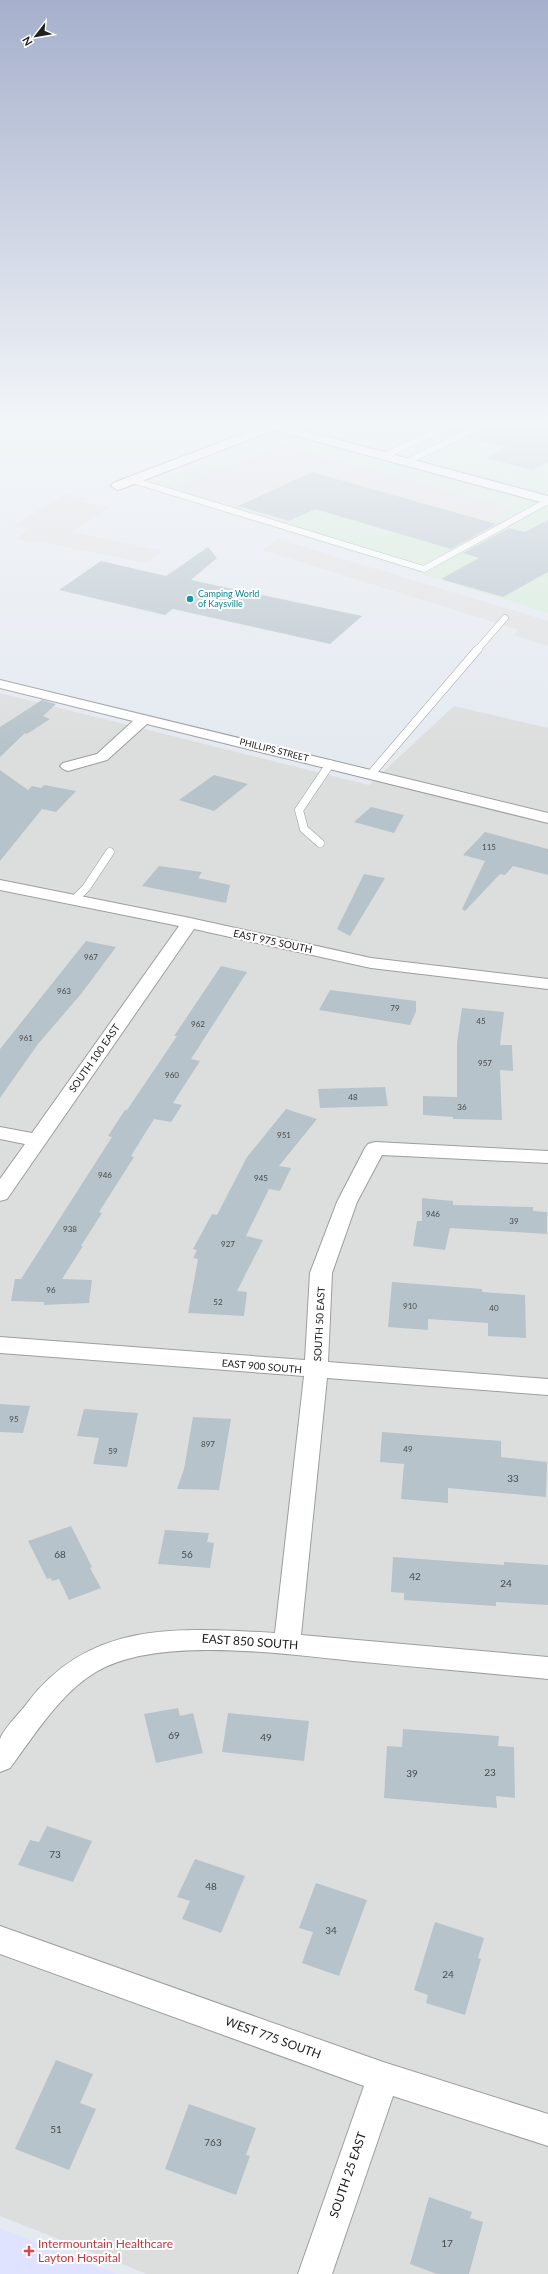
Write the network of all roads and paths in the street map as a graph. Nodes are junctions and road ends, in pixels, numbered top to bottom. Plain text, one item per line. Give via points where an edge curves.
1 (300, 531) edge
2 (489, 531) edge
3 (505, 618) dead end
4 (0, 684) edge
5 (144, 719) junction
6 (330, 764) junction
7 (68, 766) dead end
8 (371, 774) junction
9 (548, 818) edge
10 (320, 843) dead end
11 (110, 852) dead end
12 (0, 885) edge
13 (75, 899) junction
14 (190, 923) junction
15 (548, 984) edge
16 (0, 1133) edge
17 (36, 1140) junction
18 (548, 1157) edge
19 (0, 1194) edge
20 (0, 1344) edge
21 (316, 1370) junction
22 (548, 1387) edge
23 (287, 1644) junction
24 (548, 1668) edge
25 (0, 1760) edge
26 (0, 1940) edge
27 (383, 2077) junction
28 (548, 2130) edge
29 (315, 2274) edge

1 - 2 lane via 424,569
3 - 8 lane
4 - 5 street, PHILLIPS STREET
5 - 6 street, PHILLIPS STREET
5 - 7 street via 102,756
6 - 8 street, PHILLIPS STREET
6 - 10 lane via 299,810 304,829
8 - 9 street, PHILLIPS STREET
11 - 13 lane via 86,888
12 - 13 street, EAST 975 SOUTH
13 - 14 street, EAST 975 SOUTH
14 - 15 street, EAST 975 SOUTH via 370,963
14 - 17 street, SOUTH 100 EAST
16 - 17 street
17 - 19 street, SOUTH 100 EAST
18 - 21 street, SOUTH 50 EAST via 375,1148 347,1202 321,1272
20 - 21 street, EAST 900 SOUTH
21 - 22 street, EAST 900 SOUTH
21 - 23 street, SOUTH 50 EAST
23 - 24 street, EAST 850 SOUTH
23 - 25 street, EAST 850 SOUTH via 190,1639 129,1646 86,1664 50,1694
26 - 27 street, WEST 775 SOUTH
27 - 28 street, WEST 775 SOUTH
27 - 29 street, SOUTH 25 EAST

